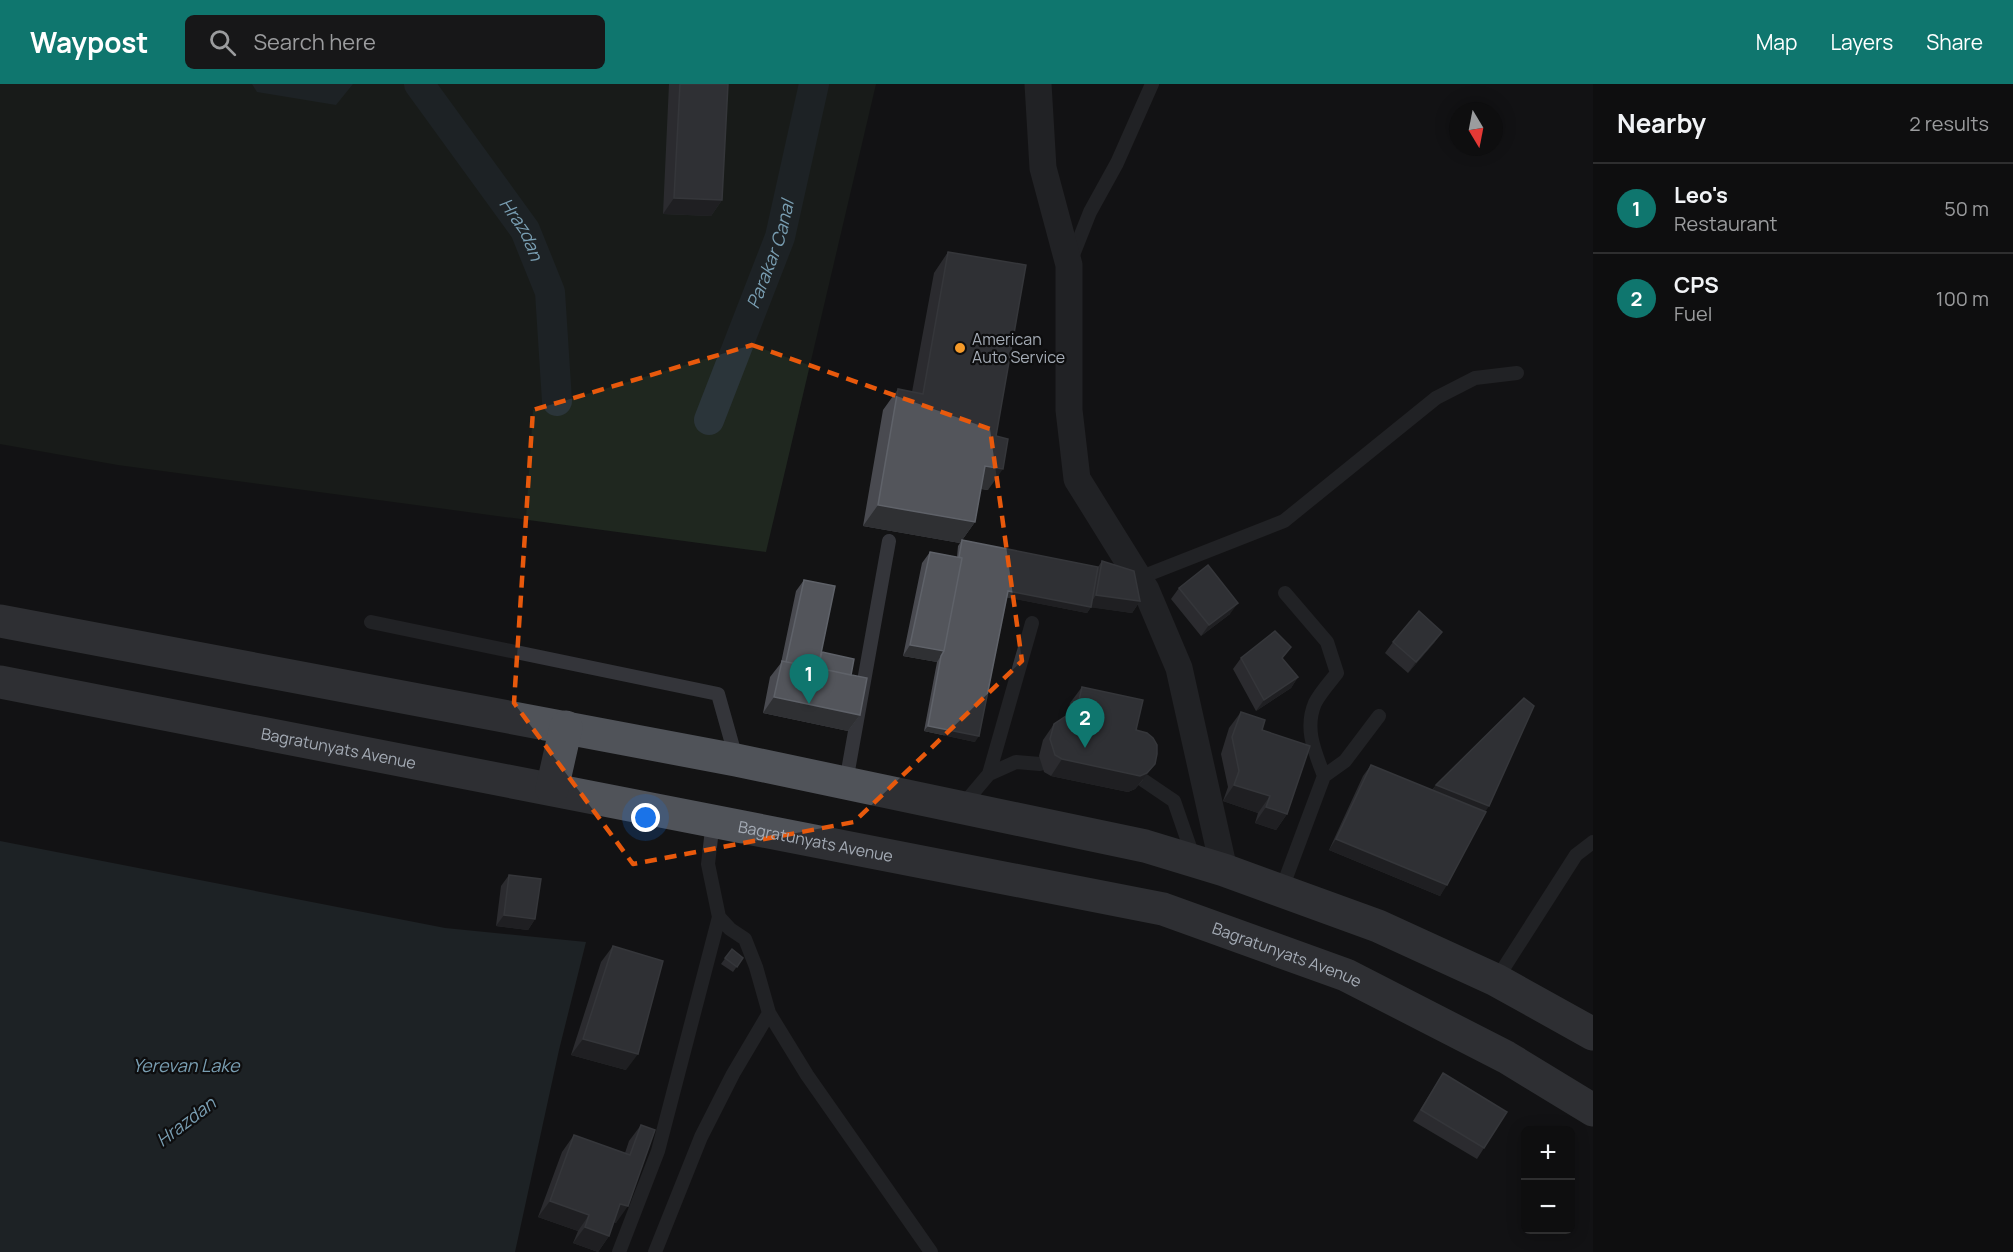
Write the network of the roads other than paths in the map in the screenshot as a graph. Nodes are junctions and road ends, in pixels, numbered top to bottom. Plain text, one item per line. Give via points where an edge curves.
1 (1038, 84) edge
2 (1152, 84) edge
3 (1069, 265) junction
4 (1517, 373) dead end
5 (889, 541) dead end
6 (1139, 578) junction
7 (1285, 593) dead end
8 (0, 621) edge
9 (371, 622) dead end
10 (1032, 623) dead end
11 (0, 682) edge
12 (1379, 716) dead end
13 (566, 727) junction
14 (736, 760) junction
15 (1040, 764) dead end
16 (989, 774) junction
17 (1324, 776) junction
18 (1143, 780) edge
19 (846, 782) junction
20 (552, 789) junction
21 (962, 806) junction
22 (713, 821) junction
23 (1593, 842) edge
24 (1210, 866) junction
25 (1281, 891) junction
26 (719, 917) junction
27 (1496, 980) junction
28 (769, 1013) junction
29 (1593, 1034) edge
30 (1593, 1110) edge
31 (619, 1252) edge
32 (656, 1252) edge
33 (931, 1252) edge

1 - 3 street via 1043,168
2 - 3 lane via 1090,212
3 - 6 street via 1069,410 1077,479
4 - 6 lane via 1475,378 1436,398 1284,521
5 - 19 lane
6 - 24 street via 1179,668
7 - 17 lane via 1328,642 1337,673 1315,703 1310,726 1311,742
8 - 13 main road
9 - 14 lane via 718,694
10 - 16 lane
11 - 20 main road, Bagratunyats Avenue
12 - 17 lane via 1345,761
13 - 14 main road
13 - 20 main road
14 - 19 main road
15 - 16 lane via 1016,762
16 - 21 lane
17 - 25 lane
18 - 24 lane via 1174,801
19 - 21 main road
20 - 22 main road, Bagratunyats Avenue
21 - 24 main road via 1145,846
22 - 26 lane via 708,864
22 - 30 main road, Bagratunyats Avenue via 1163,909 1346,975 1506,1057
23 - 27 lane via 1576,855
24 - 25 main road
25 - 27 main road via 1378,926
26 - 28 lane via 745,939
26 - 31 lane via 658,1151
27 - 29 main road
28 - 32 lane via 701,1137
28 - 33 lane via 807,1076

